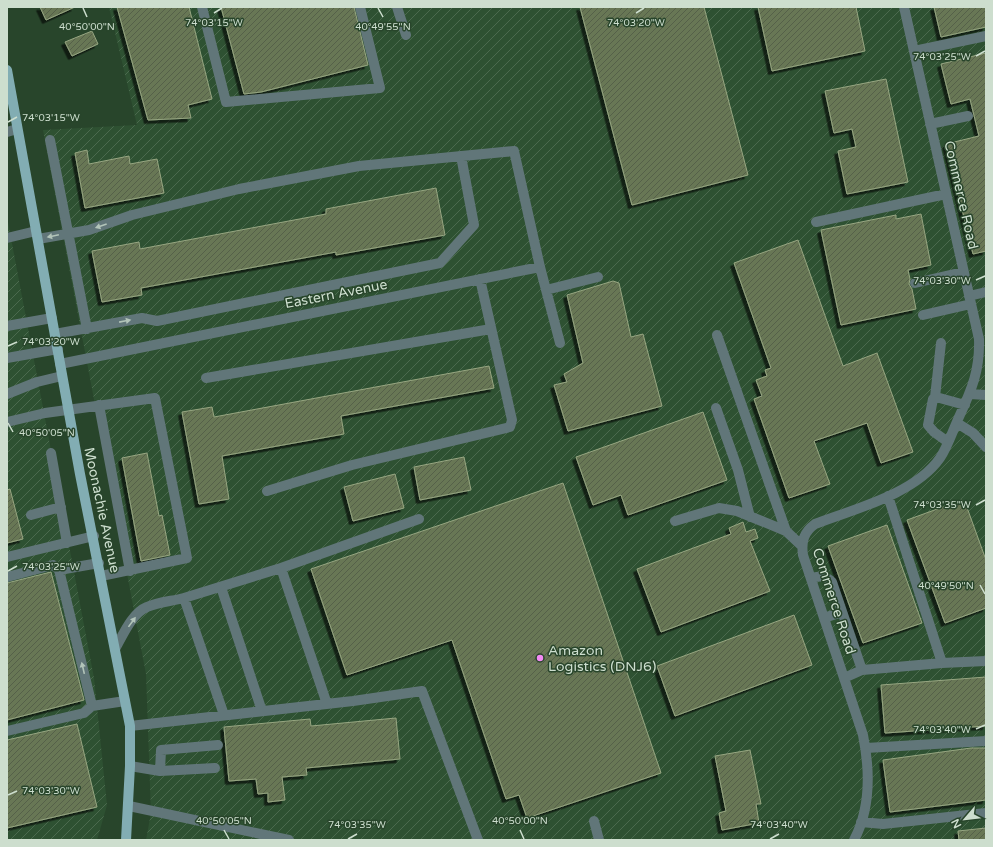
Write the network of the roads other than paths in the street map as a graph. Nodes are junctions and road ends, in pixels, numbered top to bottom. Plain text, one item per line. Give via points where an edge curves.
1 (202, 7) edge
2 (360, 7) edge
3 (398, 7) edge
4 (904, 7) edge
5 (406, 35) dead end
6 (986, 36) edge
7 (914, 51) junction
8 (7, 70) edge
9 (8, 80) edge
10 (968, 116) dead end
11 (930, 124) junction
12 (12, 130) edge
13 (50, 140) dead end
14 (461, 156) junction
15 (946, 194) junction
16 (816, 222) dead end
17 (68, 232) junction
18 (37, 235) junction
19 (7, 238) edge
20 (540, 267) junction
21 (964, 272) junction
22 (598, 277) dead end
23 (480, 279) junction
24 (914, 283) dead end
25 (546, 290) junction
26 (986, 292) edge
27 (970, 300) junction
28 (923, 315) dead end
29 (52, 318) junction
30 (7, 326) edge
31 (87, 329) junction
32 (491, 329) junction
33 (55, 334) junction
34 (717, 336) dead end
35 (560, 343) dead end
36 (941, 343) dead end
37 (58, 349) junction
38 (7, 358) edge
39 (60, 364) junction
40 (62, 376) junction
41 (206, 378) dead end
42 (7, 394) edge
43 (970, 394) junction
44 (986, 395) edge
45 (935, 397) junction
46 (99, 405) junction
47 (965, 405) junction
48 (716, 408) dead end
49 (68, 409) junction
50 (7, 422) edge
51 (956, 423) junction
52 (948, 442) junction
53 (986, 447) edge
54 (51, 453) dead end
55 (267, 491) dead end
56 (888, 496) junction
57 (61, 507) junction
58 (31, 515) dead end
59 (750, 516) junction
60 (419, 519) dead end
61 (675, 521) dead end
62 (786, 531) junction
63 (94, 536) junction
64 (67, 543) junction
65 (802, 546) junction
66 (7, 557) edge
67 (99, 563) junction
68 (281, 568) junction
69 (59, 570) junction
70 (130, 571) junction
71 (101, 576) junction
72 (7, 577) edge
73 (810, 578) junction
74 (221, 587) junction
75 (184, 598) junction
76 (842, 612) junction
77 (824, 618) junction
78 (116, 649) junction
79 (986, 661) edge
80 (942, 663) junction
81 (862, 670) junction
82 (844, 678) junction
83 (125, 701) junction
84 (327, 704) junction
85 (92, 706) junction
86 (262, 710) junction
87 (224, 715) junction
88 (130, 726) junction
89 (7, 731) edge
90 (986, 741) edge
91 (218, 745) dead end
92 (866, 748) junction
93 (130, 766) junction
94 (215, 768) dead end
95 (160, 771) junction
96 (129, 806) junction
97 (986, 813) edge
98 (594, 820) dead end
99 (861, 822) junction
100 (126, 840) edge
101 (289, 840) edge
102 (478, 840) edge
103 (599, 840) edge
104 (854, 840) edge

1 - 2 street via 226,102 380,88
3 - 5 street
4 - 7 street, Commerce Road
6 - 7 street
7 - 11 street, Commerce Road
8 - 9 main road, Moonachie Avenue
9 - 12 main road, Moonachie Avenue
10 - 11 street
11 - 15 street, Commerce Road
12 - 18 main road, Moonachie Avenue
13 - 17 street
14 -> 17 street via 359,166 239,189 132,215 89,230
14 - 20 street via 514,151
31 -> 14 street via 142,318 157,322 440,263 474,225
15 - 16 street
15 - 21 street, Commerce Road
17 -> 18 street
17 - 31 street
18 - 19 street
18 - 29 main road, Moonachie Avenue
20 - 23 street, Eastern Avenue
20 - 25 street
21 - 24 street
21 - 27 street, Commerce Road
22 - 25 street
23 - 32 street
23 - 39 street, Eastern Avenue
25 - 35 street
26 - 27 street
27 - 28 street
27 - 43 street, Commerce Road via 979,355 977,373
29 - 30 street
29 - 33 main road, Moonachie Avenue
31 - 33 street
32 - 41 street
32 - 55 street via 512,420 510,427 352,465
33 - 37 main road, Moonachie Avenue
34 - 62 street
36 - 45 street
37 - 38 street
37 - 39 main road, Moonachie Avenue
39 - 40 main road, Moonachie Avenue
40 - 42 street via 37,382
40 - 49 main road, Moonachie Avenue
43 - 44 street
43 - 47 street, Commerce Road
45 - 47 street
45 - 52 street via 932,399 928,423 932,430
46 - 49 street
46 - 70 street
46 - 70 street via 155,398 187,558
47 - 51 street, Commerce Road
48 - 59 street via 738,470
49 - 50 street
49 - 63 main road, Moonachie Avenue
51 - 52 street, Commerce Road
51 - 53 street via 973,433
52 - 56 street, Commerce Road via 940,458 928,472 914,483
54 - 57 street
56 - 65 street, Commerce Road via 815,524 804,537
56 - 80 street
57 - 58 street
57 - 64 street
59 - 61 street via 719,508
59 - 62 street
60 - 68 street
62 - 65 street
63 - 64 street
63 - 67 main road, Moonachie Avenue
64 - 66 street
65 - 73 street, Commerce Road
67 - 69 street
67 - 71 main road, Moonachie Avenue
68 - 74 street
68 - 84 street
69 - 72 street via 52,566
85 -> 69 street
70 - 71 street
71 - 78 main road, Moonachie Avenue
73 - 76 street via 827,577 832,582
73 - 77 street, Commerce Road
74 - 75 street
74 - 86 street
78 -> 75 street via 142,610
75 - 87 street
76 - 77 street
76 - 81 street
77 - 82 street, Commerce Road
78 - 83 main road, Moonachie Avenue
79 - 80 street
80 - 81 street
81 - 82 street
82 - 92 street, Commerce Road
83 - 85 street
83 - 88 main road, Moonachie Avenue
84 - 86 street
84 - 102 street via 422,691
85 - 89 street via 84,714
86 - 87 street
87 - 88 street
88 - 93 main road, Moonachie Avenue
90 - 92 street
91 - 95 street via 161,750
92 - 99 street, Commerce Road via 867,796
93 - 95 street
93 - 96 main road, Moonachie Avenue
94 - 95 street
96 - 100 main road, Moonachie Avenue
96 - 101 street
97 - 99 street via 883,824
98 - 103 street
99 - 104 street, Commerce Road

